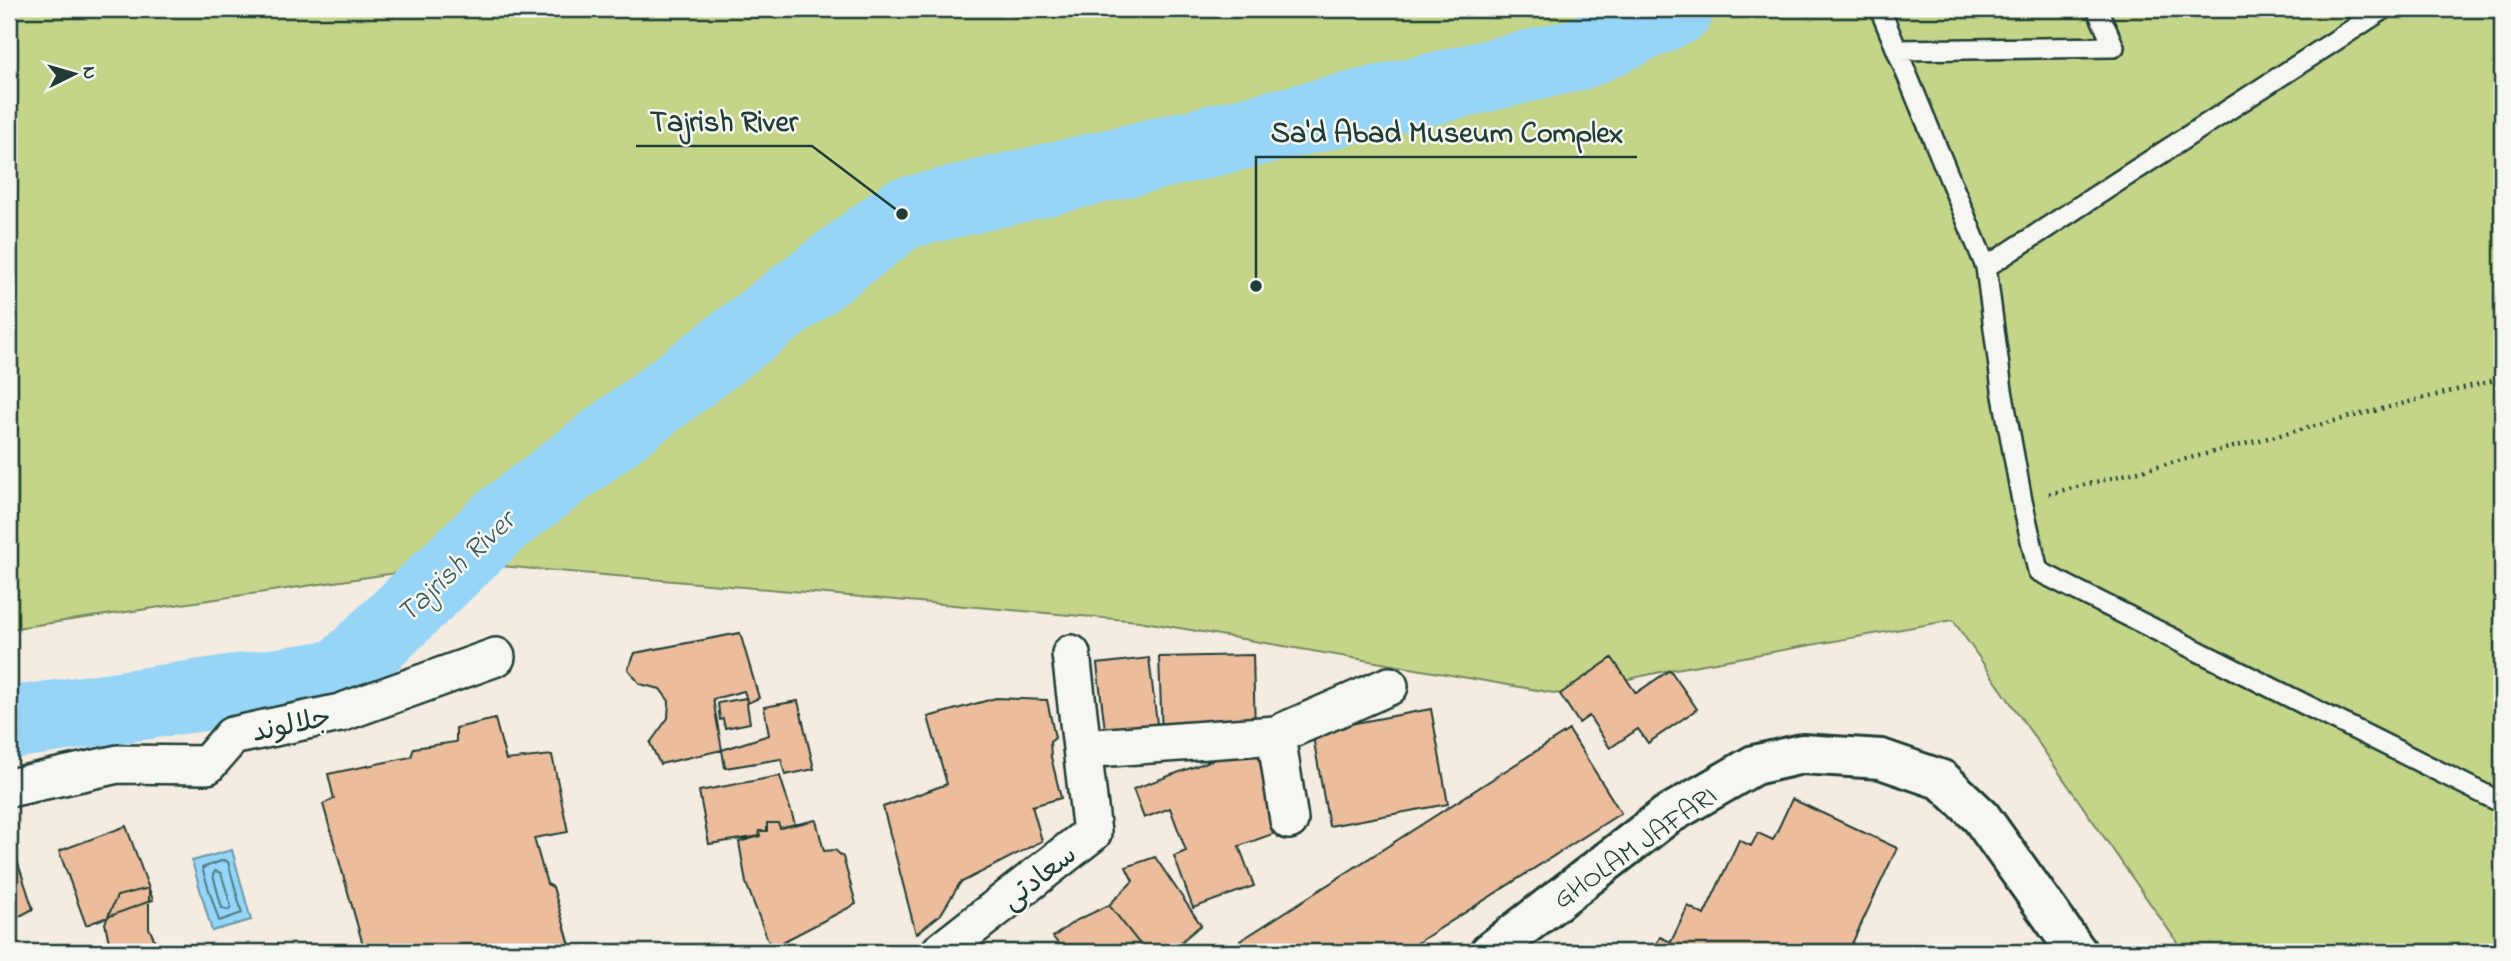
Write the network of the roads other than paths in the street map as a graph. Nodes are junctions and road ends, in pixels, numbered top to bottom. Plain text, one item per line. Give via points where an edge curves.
1 (1880, 9) edge
2 (2096, 9) edge
3 (2384, 9) edge
4 (1897, 50) junction
5 (1986, 267) junction
6 (1071, 654) dead end
7 (496, 657) dead end
8 (1389, 686) dead end
9 (1276, 735) junction
10 (1082, 749) junction
11 (9, 788) edge
12 (2502, 803) edge
13 (1289, 820) dead end
14 (940, 952) edge
15 (1490, 952) edge
16 (2077, 952) edge

1 - 4 lane
2 - 4 lane via 2114,47
3 - 5 lane
4 - 5 lane
5 - 12 lane via 2002,390 2038,571
6 - 10 street, سعادتی
7 - 11 street, جلالوند via 340,713 232,736 207,765 118,764
8 - 9 street
9 - 10 street
9 - 13 street
10 - 14 street, سعادتی via 1093,833
15 - 16 main road, GHOLAM JAFARI via 1666,816 1754,765 1802,754 1881,759 1942,780 1981,817

